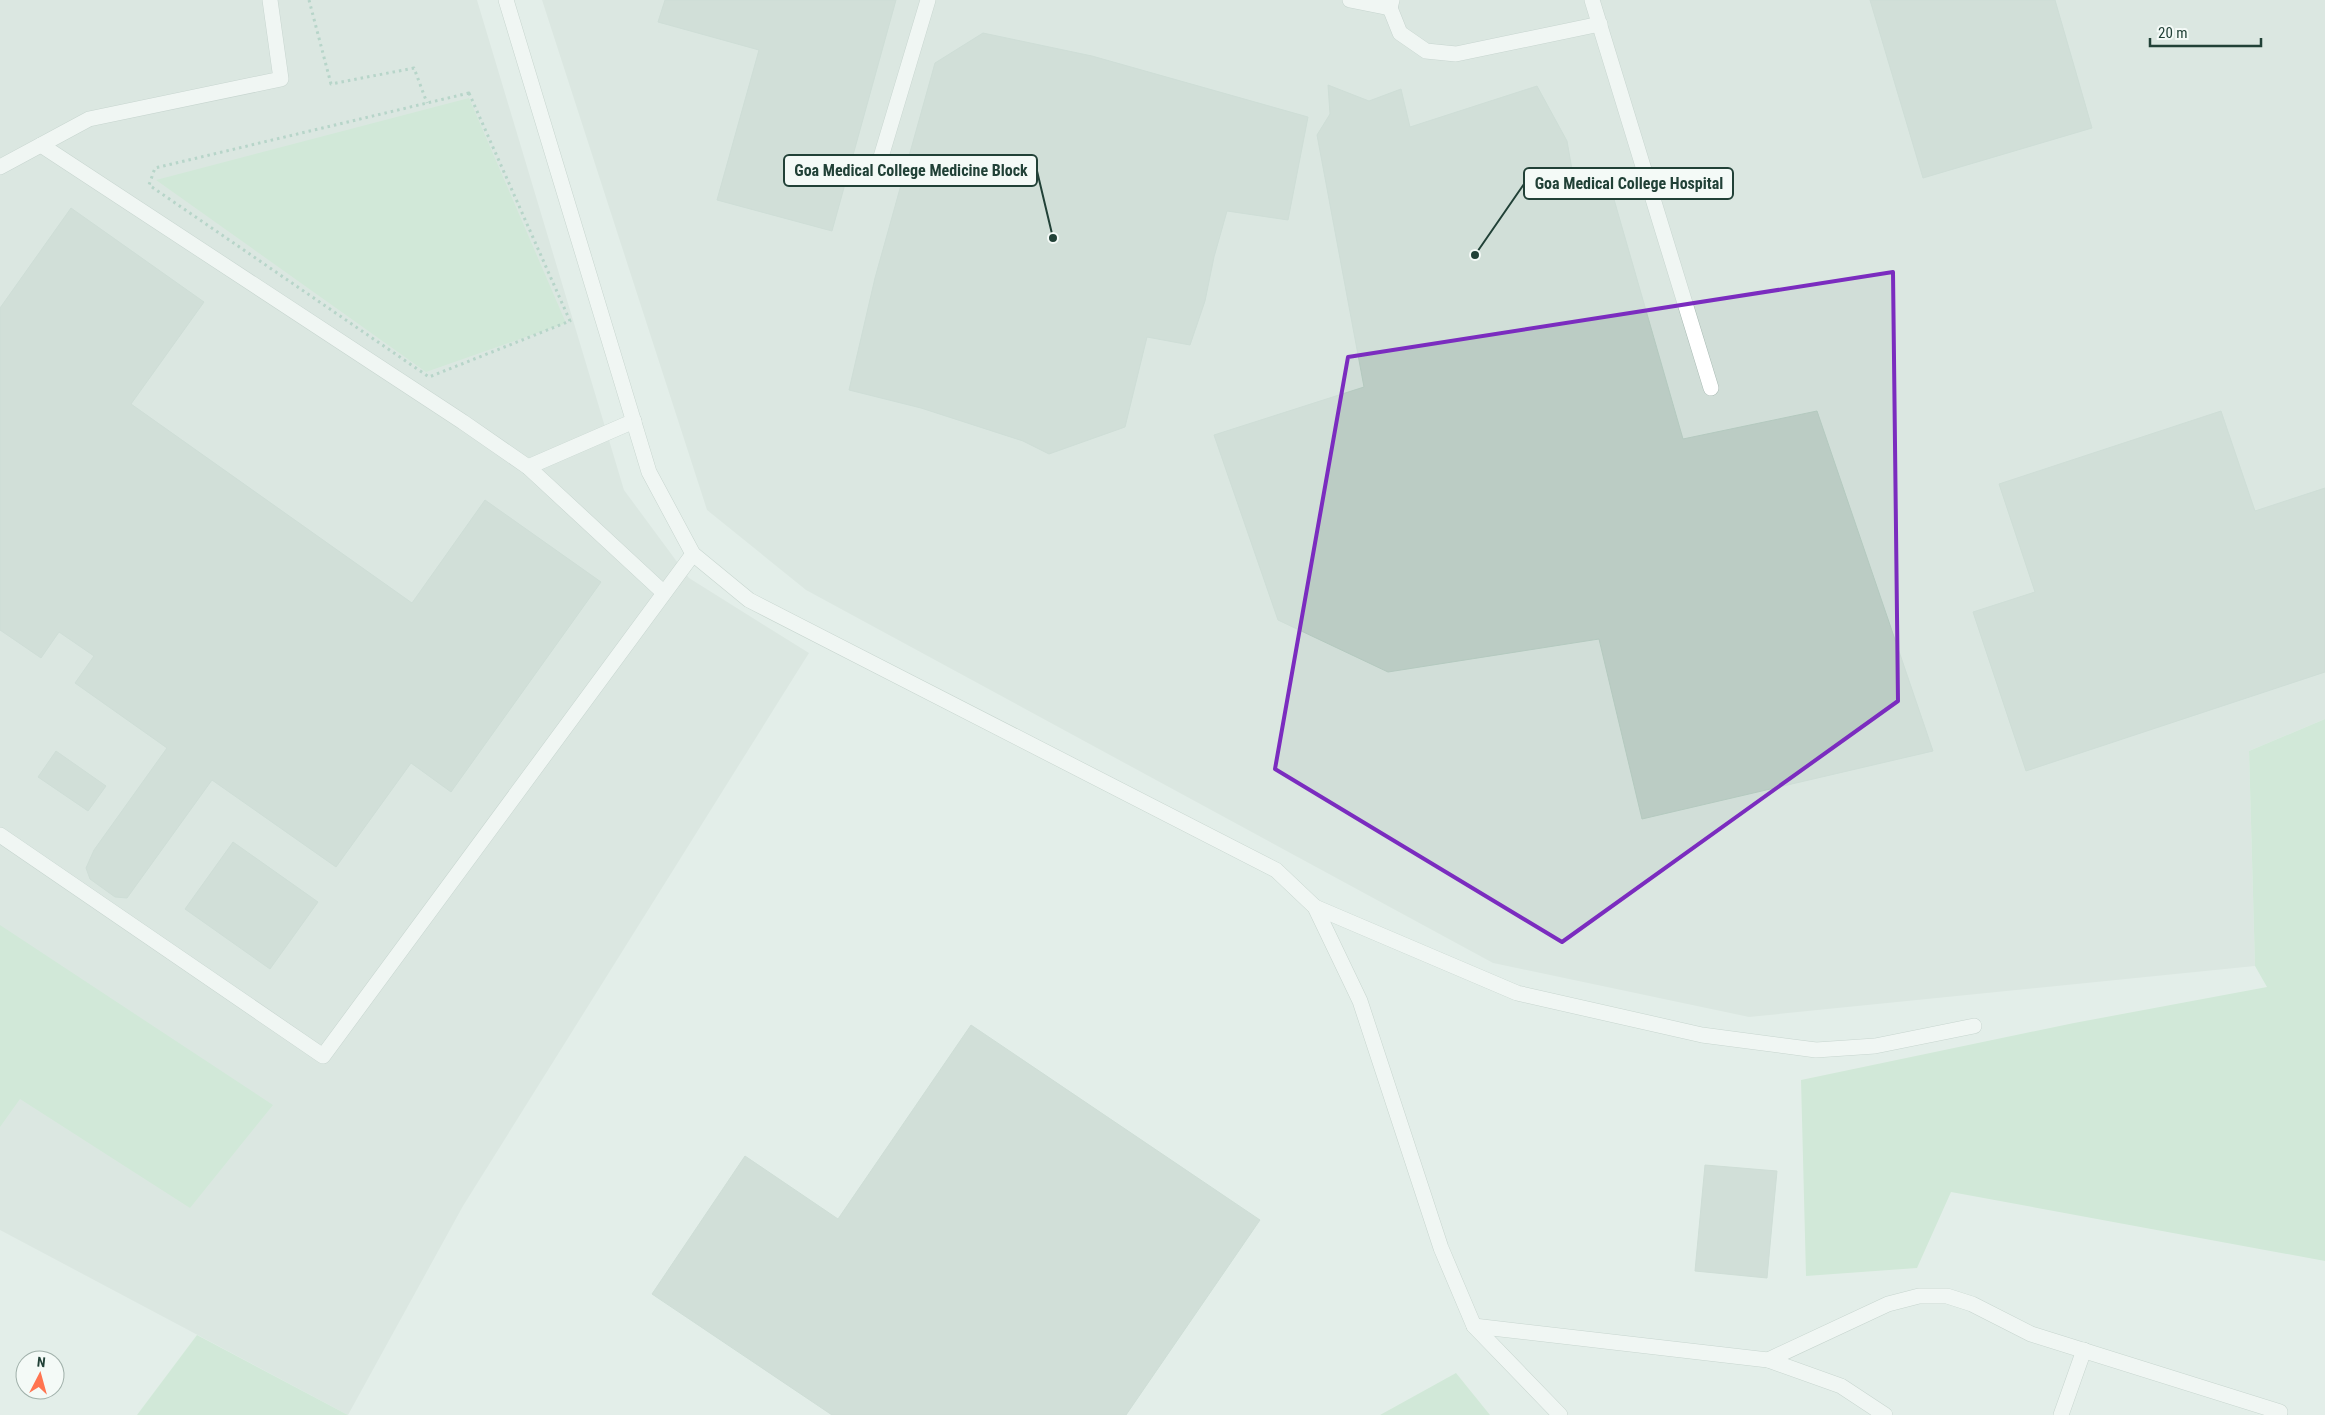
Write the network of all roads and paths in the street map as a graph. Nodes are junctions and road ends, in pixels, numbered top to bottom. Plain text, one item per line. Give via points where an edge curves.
1 (270, 0) edge
2 (309, 0) edge
3 (506, 0) edge
4 (928, 0) edge
5 (1350, 0) edge
6 (1592, 0) edge
7 (1392, 4) edge
8 (1600, 24) junction
9 (427, 103) junction
10 (41, 145) junction
11 (0, 167) edge
12 (875, 177) dead end
13 (1711, 388) dead end
14 (634, 421) junction
15 (528, 467) junction
16 (693, 554) junction
17 (664, 593) junction
18 (0, 835) edge
19 (1315, 907) junction
20 (1974, 1026) dead end
21 (1474, 1326) junction
22 (2084, 1350) junction
23 (1768, 1360) junction
24 (2280, 1412) dead end
25 (1560, 1415) edge
26 (1884, 1415) edge
27 (2061, 1415) edge

1 - 10 street via 281,78 89,119
2 - 9 path via 331,84 414,68
3 - 14 street
4 - 12 street
5 - 7 street
6 - 8 street
7 - 8 street via 1400,33 1426,50 1456,54
8 - 13 street
9 - 9 path via 469,93 570,321 429,377 149,185 155,168
10 - 11 street
10 - 15 street
14 - 15 street
14 - 16 street via 649,472
15 - 17 street
16 - 17 street
16 - 19 street via 749,600 1276,870
17 - 18 street via 323,1056
19 - 20 street via 1517,993 1702,1035 1816,1050 1875,1046
19 - 21 street via 1360,1001 1441,1248
21 - 23 street
21 - 25 street
22 - 23 street via 2031,1334 1972,1304 1948,1296 1919,1296 1888,1304
22 - 24 street
22 - 27 street
23 - 26 street via 1841,1386

